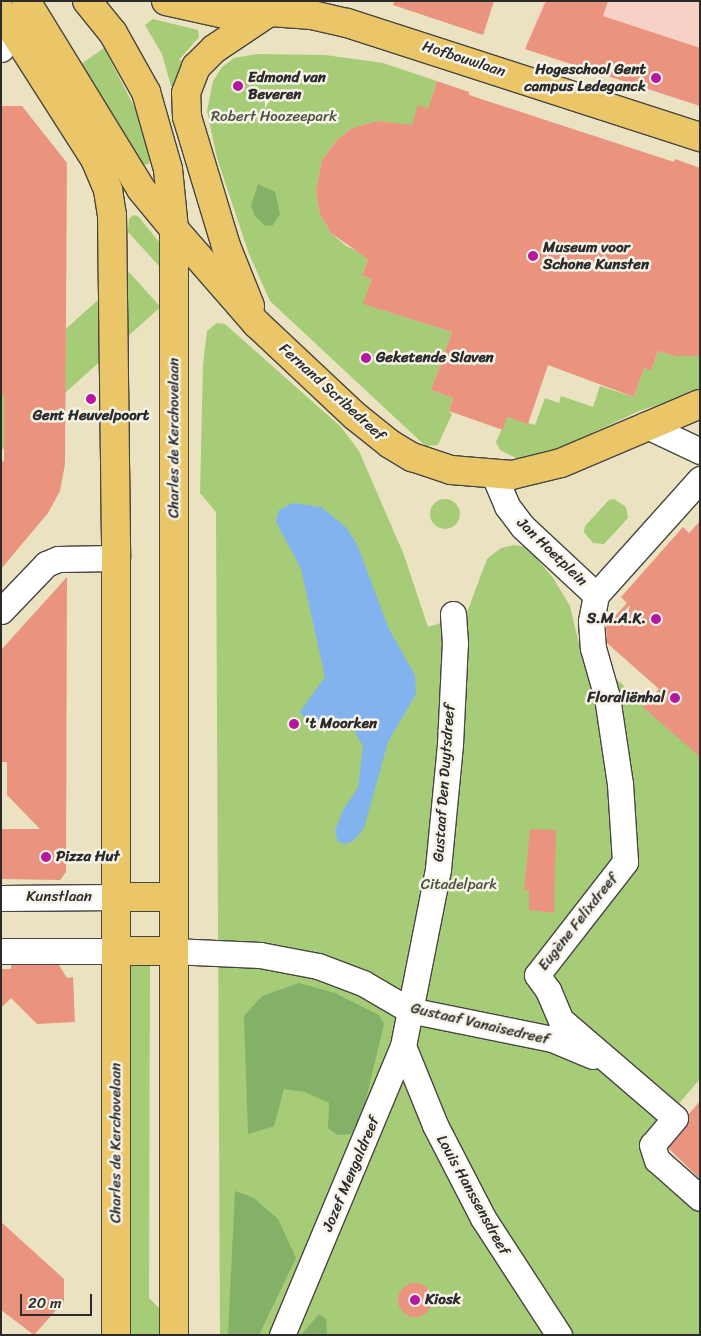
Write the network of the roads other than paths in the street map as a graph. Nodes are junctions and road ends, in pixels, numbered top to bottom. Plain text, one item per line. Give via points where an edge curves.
1 (87, 1) edge
2 (166, 1) edge
3 (274, 6) edge
4 (19, 18) edge
5 (104, 131) joint
6 (700, 137) edge
7 (174, 229) junction
8 (257, 324) junction
9 (700, 404) edge
10 (646, 425) junction
11 (700, 451) edge
12 (494, 475) junction
13 (700, 478) edge
14 (116, 558) junction
15 (596, 595) junction
16 (1, 611) edge
17 (453, 614) dead end
18 (116, 897) junction
19 (172, 897) junction
20 (1, 898) edge
21 (1, 951) edge
22 (116, 951) junction
23 (172, 951) junction
24 (409, 1010) junction
25 (403, 1046) junction
26 (614, 1064) junction
27 (700, 1198) edge
28 (116, 1335) edge
29 (174, 1335) edge
30 (282, 1335) edge
31 (559, 1335) edge

1 - 7 main road, Charles de Kerchovelaan via 112,33 146,92 168,169
2 - 3 main road, Hofbouwlaan via 224,14
3 - 6 main road, Hofbouwlaan via 409,41
3 - 8 main road via 214,49 196,67 186,93 187,118 223,237
4 - 5 main road, Charles de Kerchovelaan
4 - 14 main road, Charles de Kerchovelaan via 95,159 108,190 114,239
5 - 7 main road, Fernand Scribedreef via 141,189
7 - 8 main road, Fernand Scribedreef
7 - 19 main road, Charles de Kerchovelaan
8 - 12 main road, Fernand Scribedreef via 355,416 390,444 431,464 473,474
9 - 10 main road, Fernand Scribedreef
10 - 11 street
10 - 12 main road, Fernand Scribedreef via 536,472
12 - 15 street, Jan Hoetplein via 507,506 523,527
13 - 15 street, Jan Hoetplein
14 - 16 street via 58,559 46,564
14 - 18 main road, Charles de Kerchovelaan
15 - 26 street, Eugène Felixdreef via 591,621 593,648 607,696 620,784 625,862 537,975 548,990 561,1020
17 - 24 street, Gustaaf Den Duytsdreef via 456,643 438,869
18 - 19 main road
18 - 20 street, Kunstlaan
18 - 22 main road, Charles de Kerchovelaan
19 - 23 main road, Charles de Kerchovelaan
21 - 22 street
22 - 23 main road
22 - 28 main road, Charles de Kerchovelaan
23 - 24 street, Gustaaf Vanaisedreef via 260,955 318,966 364,982
23 - 29 main road, Charles de Kerchovelaan
24 - 25 street, Jozef Mengaldreef
24 - 26 street, Gustaaf Vanaisedreef via 552,1039
25 - 30 street, Jozef Mengaldreef
25 - 31 street, Louis Hanssensdreef via 435,1125 483,1218
26 - 27 street, Eugène Felixdreef via 675,1118 652,1145 657,1160

